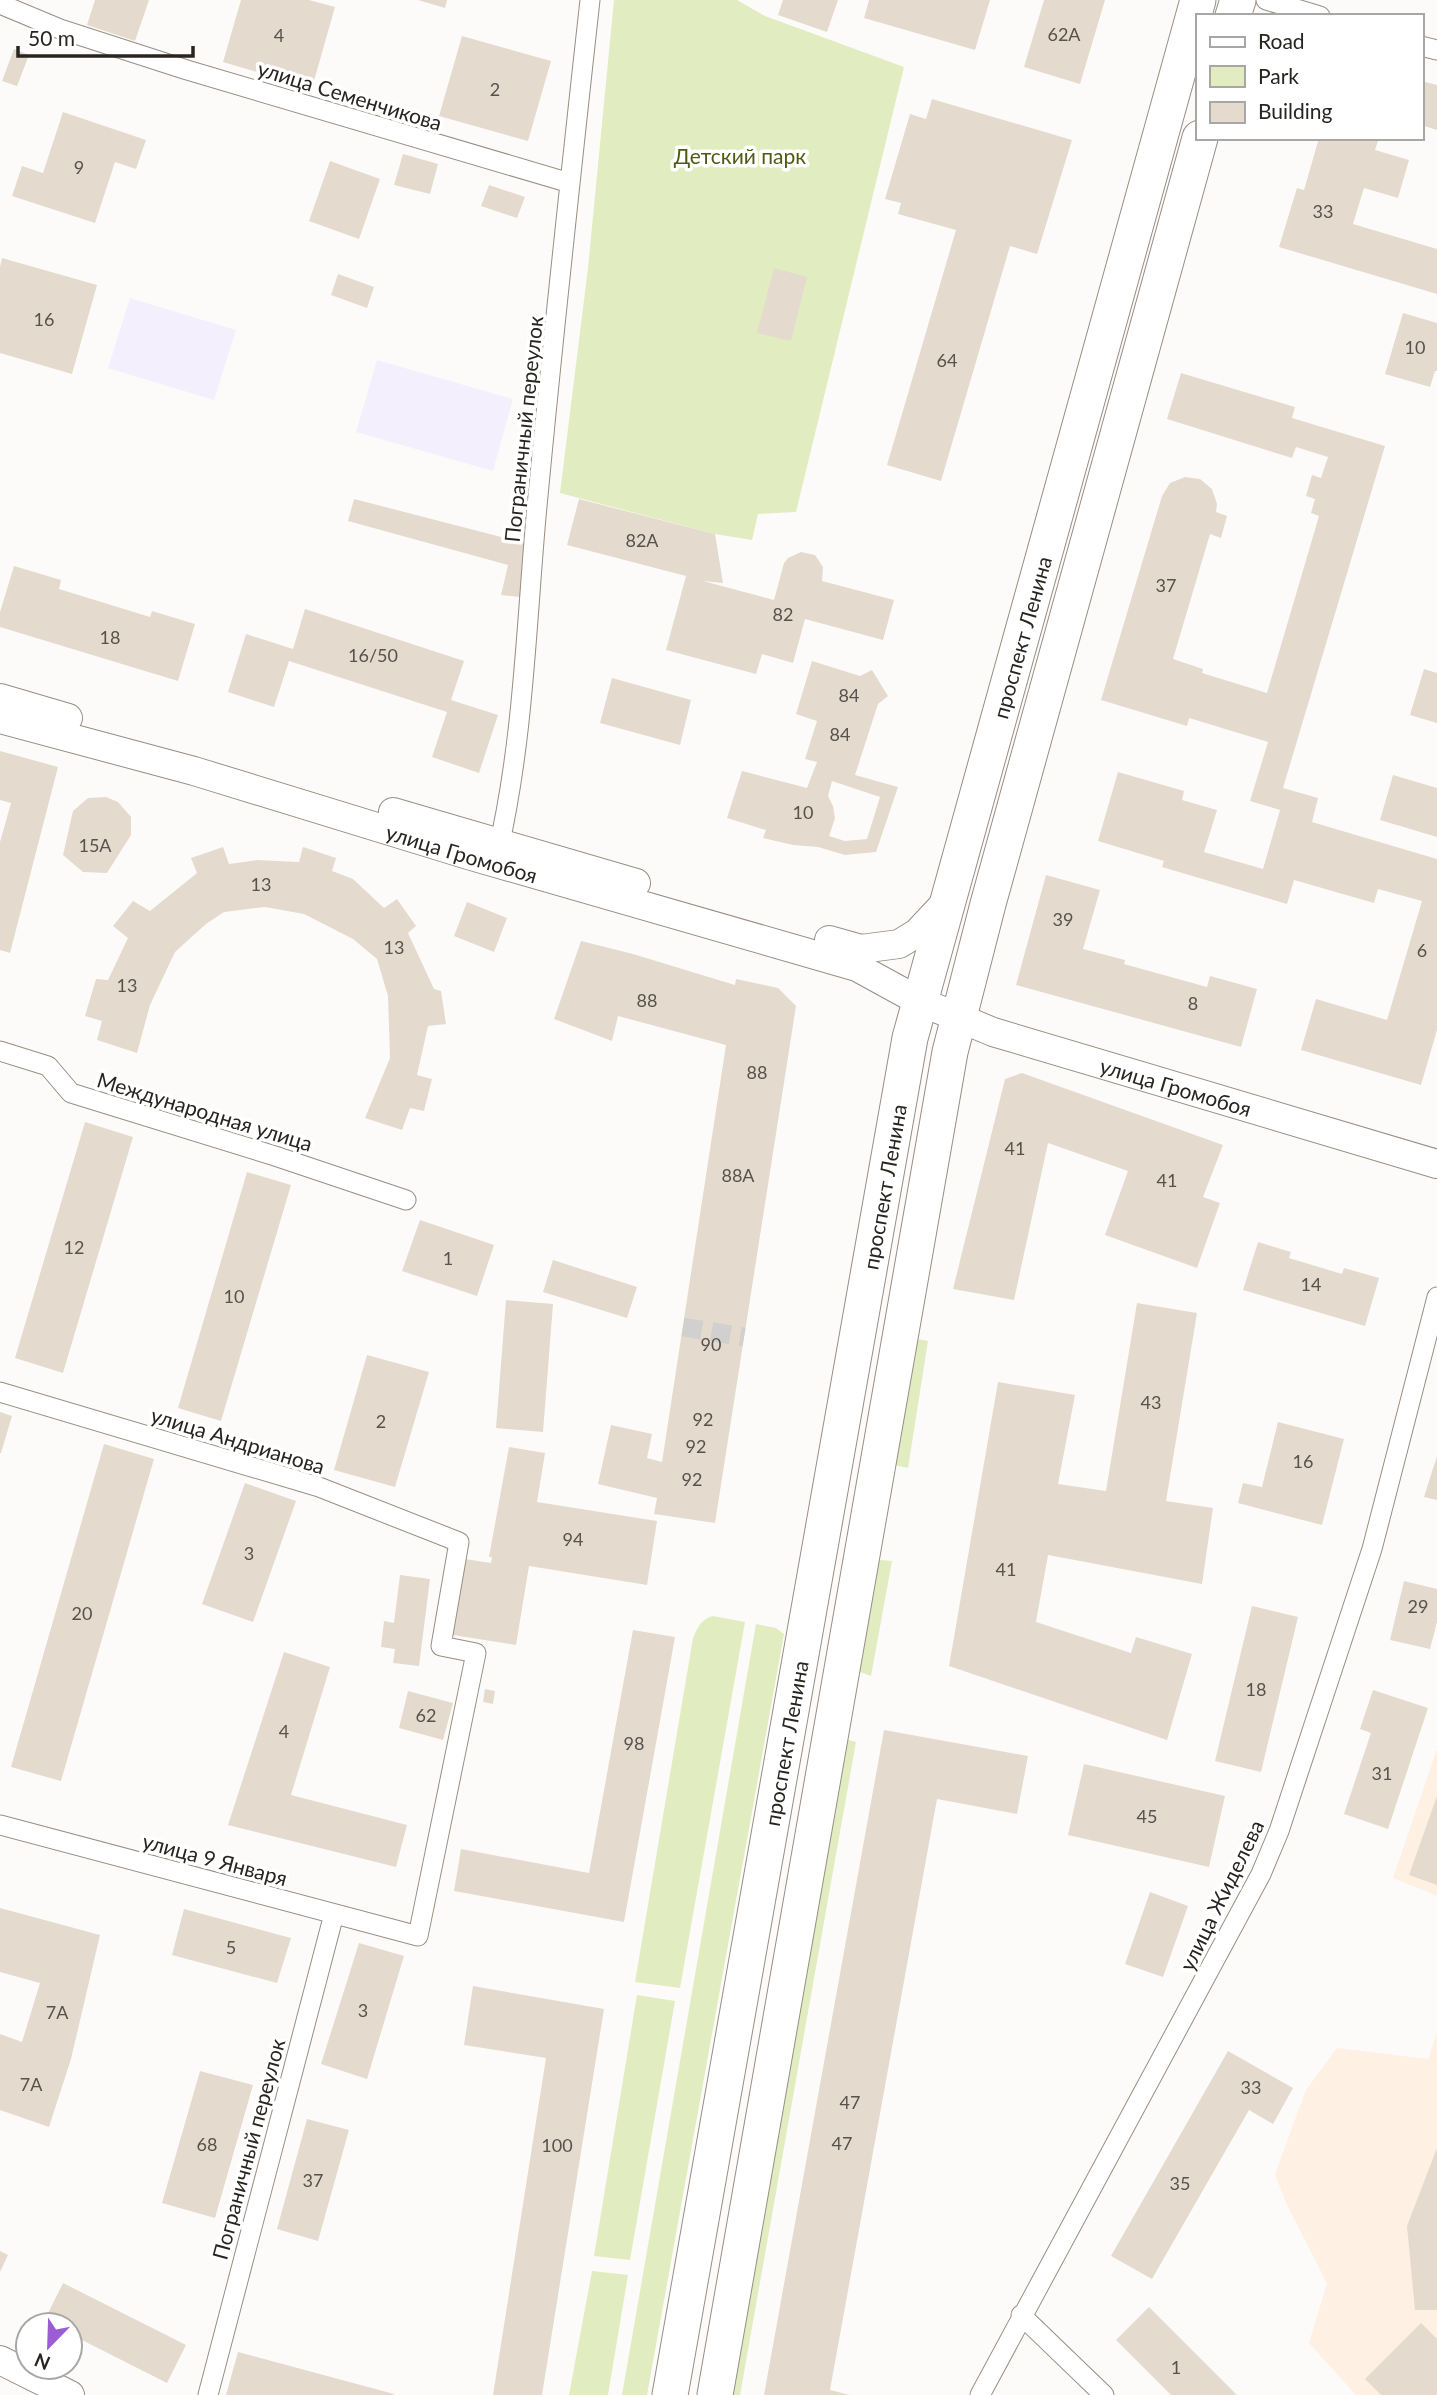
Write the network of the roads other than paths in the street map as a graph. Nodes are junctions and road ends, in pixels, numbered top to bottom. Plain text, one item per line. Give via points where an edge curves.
1 (590, 0) edge
2 (1198, 0) edge
3 (1266, 0) edge
4 (0, 4) edge
5 (1314, 14) edge
6 (1199, 140) edge
7 (570, 183) junction
8 (0, 698) edge
9 (0, 719) edge
10 (497, 852) junction
11 (948, 899) junction
12 (861, 949) junction
13 (919, 1000) junction
14 (957, 1017) junction
15 (0, 1051) edge
16 (1437, 1164) edge
17 (406, 1200) dead end
18 (1437, 1297) edge
19 (0, 1392) edge
20 (0, 1825) edge
21 (334, 1914) junction
22 (418, 1936) joint
23 (1021, 2315) junction
24 (0, 2360) edge
25 (70, 2395) edge
26 (208, 2395) edge
27 (670, 2395) edge
28 (715, 2395) edge
29 (980, 2395) edge
30 (1104, 2395) edge

1 - 7 street, Пограничный переулок
2 - 11 highway, проспект Ленина
3 - 5 street
4 - 7 street, улица Семенчикова via 60,29 187,70
6 - 14 highway, проспект Ленина
7 - 10 street, Пограничный переулок via 527,637 507,813
8 - 10 main road, улица Громобоя
9 - 10 main road, улица Громобоя
10 - 12 main road, улица Громобоя
10 - 13 main road, улица Громобоя via 857,967
11 - 12 main road, улица Громобоя via 917,933 899,944
11 - 13 highway, проспект Ленина
12 - 13 main road, улица Громобоя
13 - 14 main road, улица Громобоя
13 - 27 highway, проспект Ленина
14 - 16 main road, улица Громобоя via 993,1032
14 - 28 highway, проспект Ленина
15 - 17 street, Международная улица via 48,1066 71,1093
18 - 23 street, улица Жиделева via 1372,1549 1279,1831 1261,1874
19 - 22 street, улица Андрианова via 319,1487 459,1542 441,1646 476,1653
20 - 21 street, улица 9 Января
21 - 22 street, улица 9 Января
21 - 26 street, Пограничный переулок
23 - 29 street, улица Жиделева
23 - 30 street
24 - 25 main road

